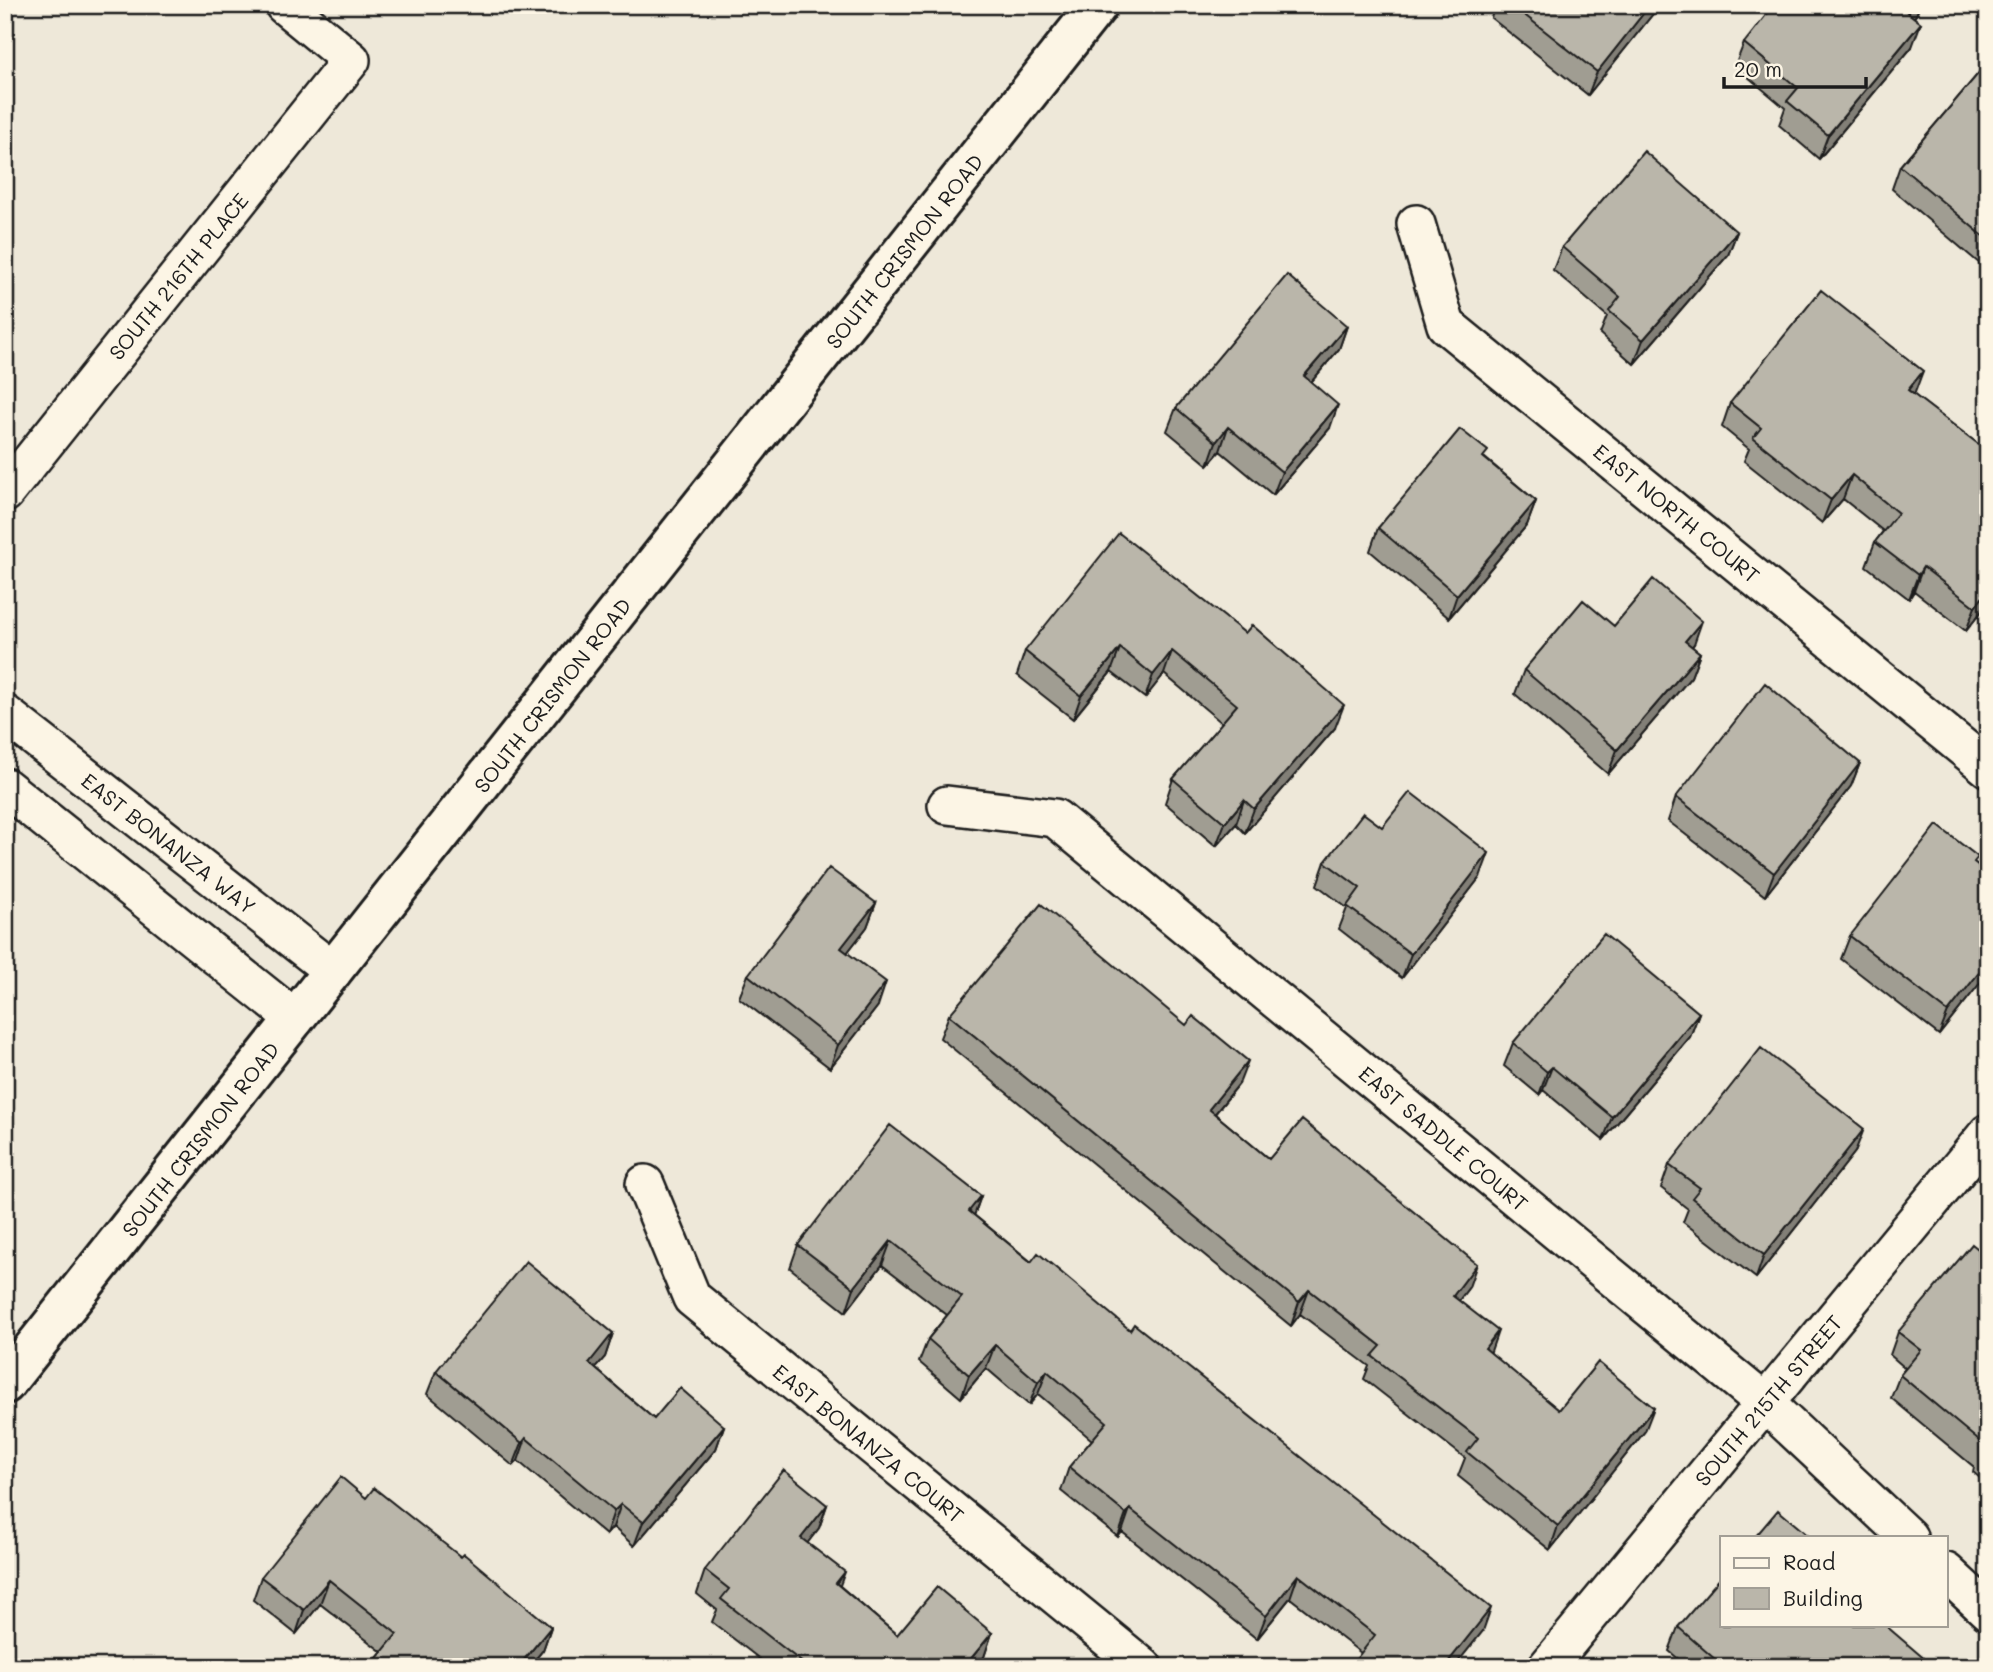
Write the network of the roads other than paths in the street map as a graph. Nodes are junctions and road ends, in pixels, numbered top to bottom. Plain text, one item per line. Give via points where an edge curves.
1 (284, 5) edge
2 (1098, 5) edge
3 (1416, 224) dead end
4 (5, 493) edge
5 (5, 714) edge
6 (1988, 768) edge
7 (5, 787) edge
8 (947, 805) dead end
9 (333, 971) junction
10 (295, 1019) junction
11 (1988, 1133) edge
12 (645, 1184) dead end
13 (5, 1384) edge
14 (1765, 1404) junction
15 (1907, 1536) edge
16 (1948, 1574) edge
17 (1988, 1611) edge
18 (1143, 1667) edge
19 (1547, 1667) edge

1 - 4 street, SOUTH 216TH PLACE via 351,60
2 - 9 street, SOUTH CRISMON ROAD
3 - 6 street, EAST NORTH COURT via 1446,324
5 - 9 street, EAST BONANZA WAY
7 - 10 street
8 - 14 street, EAST SADDLE COURT via 1055,818
9 - 10 street, SOUTH CRISMON ROAD
10 - 13 street, SOUTH CRISMON ROAD
11 - 14 street, SOUTH 215TH STREET
12 - 18 street, EAST BONANZA COURT via 692,1298
14 - 15 street, EAST SADDLE COURT
14 - 19 street, SOUTH 215TH STREET
16 - 17 street

